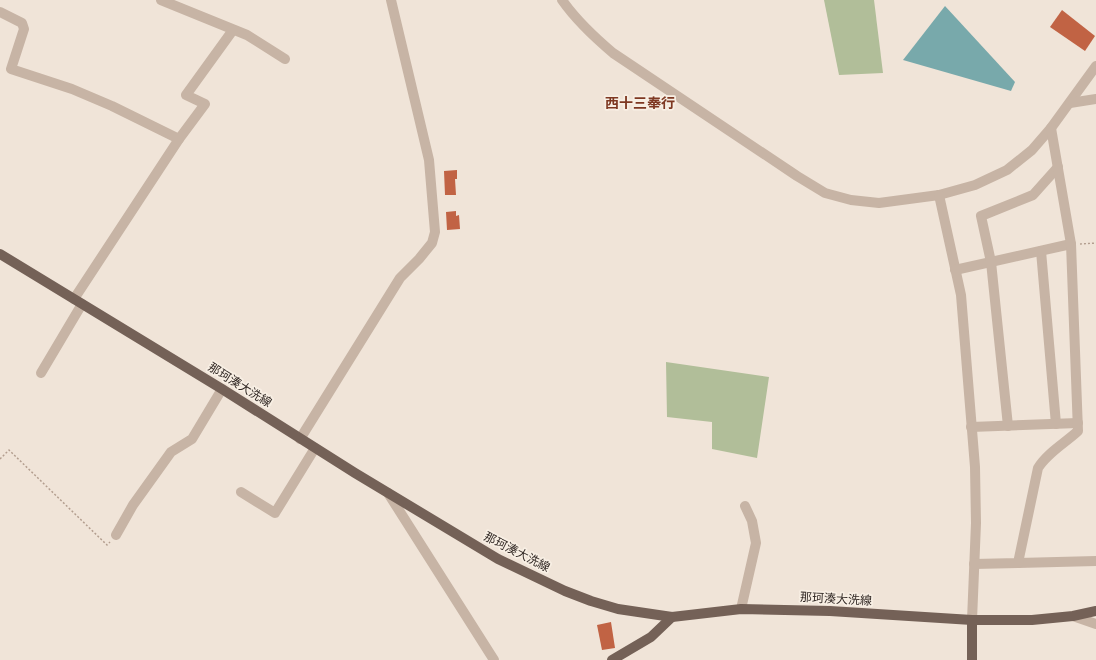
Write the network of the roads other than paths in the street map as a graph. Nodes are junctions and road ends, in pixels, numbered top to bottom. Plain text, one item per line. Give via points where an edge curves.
1 (161, 0) edge
2 (391, 0) edge
3 (562, 0) edge
4 (0, 12) edge
5 (233, 30) junction
6 (285, 59) dead end
7 (1096, 66) edge
8 (1096, 99) edge
9 (1070, 103) junction
10 (1051, 128) junction
11 (179, 139) junction
12 (1058, 168) junction
13 (939, 195) junction
14 (1071, 244) junction
15 (1041, 251) junction
16 (0, 254) edge
17 (991, 262) junction
18 (956, 270) junction
19 (78, 301) junction
20 (41, 373) dead end
21 (222, 389) junction
22 (1078, 423) junction
23 (1056, 424) junction
24 (1008, 426) junction
25 (972, 428) junction
26 (300, 439) junction
27 (315, 448) junction
28 (241, 492) dead end
29 (388, 493) junction
30 (745, 506) dead end
31 (116, 535) road end
32 (1096, 561) edge
33 (974, 564) junction
34 (1018, 564) junction
35 (741, 609) junction
36 (1096, 611) edge
37 (1073, 616) junction
38 (672, 617) junction
39 (972, 620) junction
40 (1096, 624) edge
41 (494, 660) edge
42 (612, 660) edge
43 (972, 660) edge

1 - 5 street
2 - 26 street via 429,160 435,232 432,243 400,278
3 - 13 street via 570,12 613,53 825,193 879,204
4 - 11 street via 22,23 24,29 11,69 72,89
5 - 6 street via 247,35
5 - 11 street via 186,95 205,104
7 - 9 street
8 - 9 street
9 - 10 street
10 - 12 street
10 - 13 street via 1032,150 1007,170 975,185
11 - 19 street
12 - 14 street
12 - 17 street via 1033,195 981,216
13 - 18 street
14 - 15 street
14 - 22 street
15 - 17 street
15 - 23 street
16 - 19 main road, 那珂湊大洗線
17 - 18 street
17 - 24 street
18 - 25 street via 961,295
19 - 20 street
19 - 21 main road, 那珂湊大洗線
21 - 26 main road, 那珂湊大洗線
21 - 31 street via 192,439 171,452 133,505
22 - 23 street
22 - 34 street via 1078,431 1044,458 1038,468
23 - 24 street
24 - 25 street
25 - 33 street via 976,523
26 - 27 main road, 那珂湊大洗線
27 - 28 street via 275,513
27 - 29 main road, 那珂湊大洗線
29 - 38 main road, 那珂湊大洗線 via 498,559 565,591 618,609
29 - 41 street
30 - 35 street via 752,521 756,543
32 - 34 street
33 - 34 street
33 - 39 street
35 - 38 main road, 那珂湊大洗線
35 - 39 main road, 那珂湊大洗線 via 830,611
36 - 37 main road, 那珂湊大洗線
37 - 39 main road, 那珂湊大洗線 via 1032,620
37 - 40 street
38 - 42 main road via 651,637
39 - 43 main road

